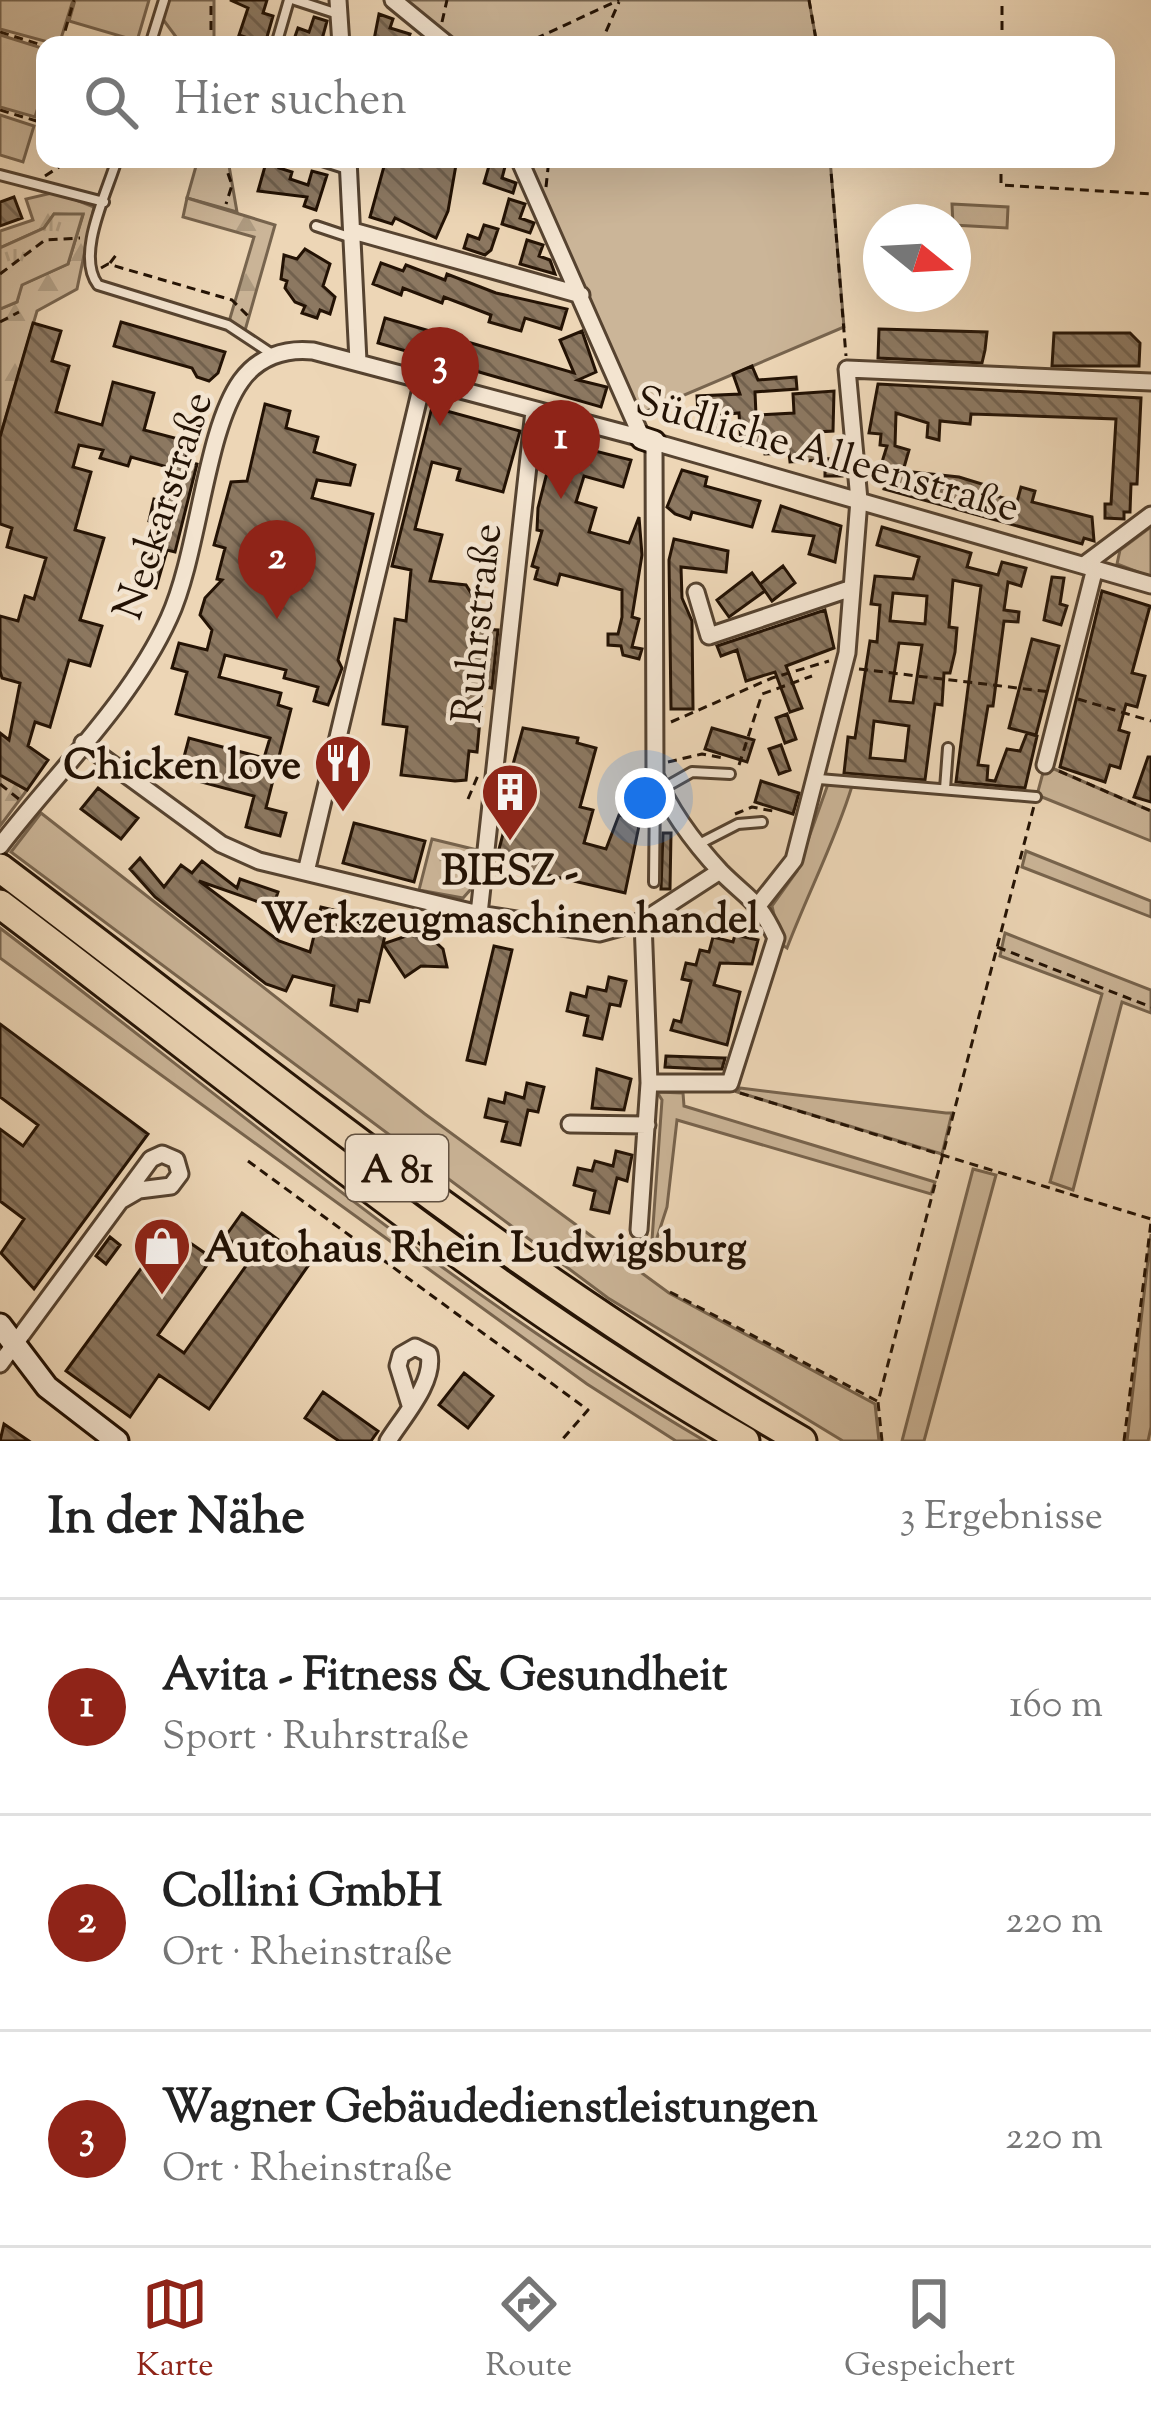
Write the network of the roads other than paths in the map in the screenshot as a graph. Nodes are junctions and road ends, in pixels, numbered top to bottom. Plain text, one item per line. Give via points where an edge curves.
1 (164, 0) edge
2 (292, 0) edge
3 (393, 0) edge
4 (339, 7) edge
5 (153, 36) edge
6 (279, 36) edge
7 (438, 36) edge
8 (114, 168) edge
9 (349, 168) edge
10 (523, 168) edge
11 (0, 175) edge
12 (104, 202) junction
13 (316, 226) dead end
14 (353, 234) junction
15 (581, 295) junction
16 (273, 355) junction
17 (358, 361) junction
18 (423, 380) junction
19 (1151, 382) edge
20 (534, 411) junction
21 (648, 440) junction
22 (859, 500) junction
23 (1151, 515) edge
24 (1090, 567) junction
25 (1151, 585) edge
26 (852, 587) junction
27 (696, 592) dead end
28 (83, 743) junction
29 (948, 748) dead end
30 (1045, 765) road end
31 (730, 774) dead end
32 (657, 777) junction
33 (819, 779) junction
34 (945, 789) junction
35 (1036, 797) road end
36 (762, 822) dead end
37 (698, 844) junction
38 (0, 846) edge
39 (0, 868) edge
40 (720, 871) junction
41 (306, 872) junction
42 (654, 883) dead end
43 (760, 903) junction
44 (0, 904) edge
45 (478, 914) junction
46 (643, 922) junction
47 (649, 1083) junction
48 (570, 1124) dead end
49 (646, 1125) junction
50 (120, 1201) dead end
51 (639, 1230) dead end
52 (0, 1325) edge
53 (7, 1355) edge
54 (410, 1405) dead end
55 (117, 1441) edge
56 (388, 1441) edge
57 (745, 1441) edge
58 (802, 1441) edge

1 - 5 lane
2 - 4 lane
2 - 6 lane
3 - 7 street
8 - 12 lane
9 - 14 street
10 - 15 street
11 - 12 lane
12 - 16 lane via 89,274 98,285 228,325
13 - 14 lane
14 - 15 street
14 - 17 street
15 - 21 street
16 - 17 street, Südliche Alleenstraße via 302,350
16 - 28 street, Neckarstraße via 231,397 169,618
17 - 18 street, Südliche Alleenstraße
18 - 20 street, Südliche Alleenstraße
18 - 41 street
19 - 22 street via 847,370
20 - 21 street, Südliche Alleenstraße
20 - 45 street, Ruhrstraße via 507,714
21 - 22 street, Südliche Alleenstraße
21 - 32 street
22 - 24 street, Südliche Alleenstraße
22 - 26 street
23 - 24 street
24 - 25 street, Südliche Alleenstraße
24 - 30 street
26 - 27 street via 709,644
26 - 33 street via 846,660
28 - 38 street, Neckarstraße
28 - 41 street via 221,844
29 - 34 lane
31 - 32 lane
32 - 37 street
32 - 42 lane
33 - 34 lane
33 - 43 street via 794,860
34 - 35 lane
36 - 37 lane
37 - 40 street
39 - 58 highway, A 81 via 528,1266
40 - 43 street
40 - 46 street
41 - 45 street
43 - 47 street via 776,938 730,1083
44 - 57 highway, A 81 via 493,1276
45 - 46 street via 599,933
46 - 47 street
47 - 49 street
48 - 49 street
49 - 51 street
50 - 53 street
52 - 53 street
53 - 55 street
54 - 56 street

